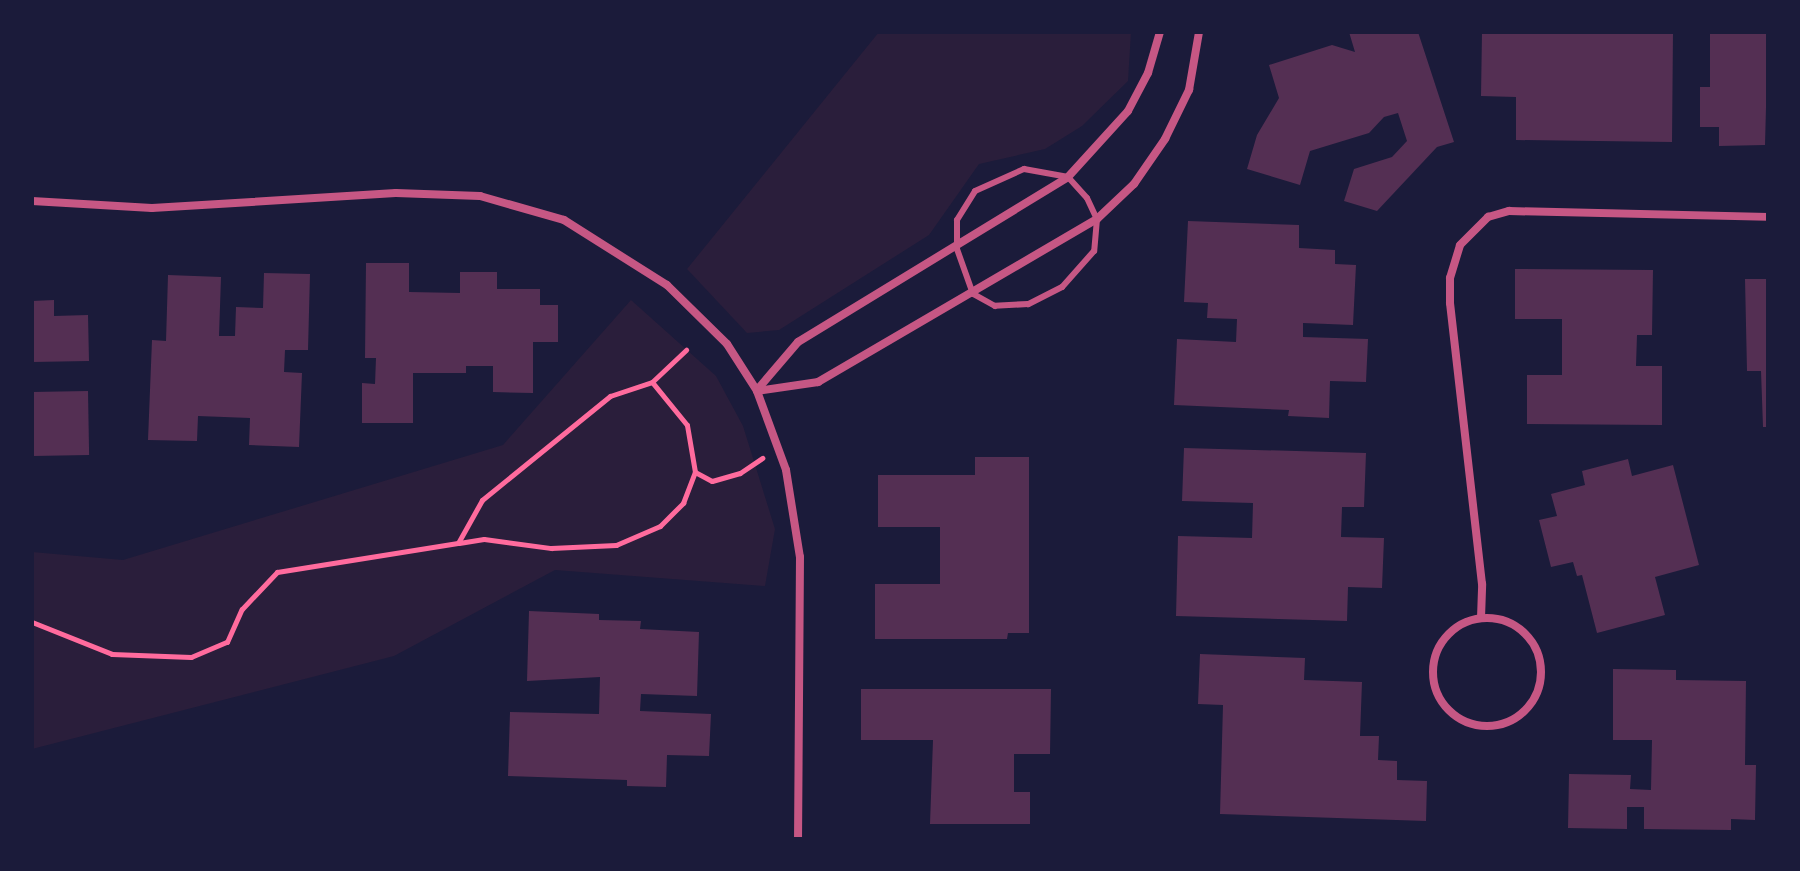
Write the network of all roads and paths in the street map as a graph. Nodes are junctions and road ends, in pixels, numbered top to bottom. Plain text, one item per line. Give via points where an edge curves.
1 (1160, 32) edge
2 (1199, 32) edge
3 (1068, 177) junction
4 (32, 201) edge
5 (1768, 217) edge
6 (1097, 219) junction
7 (957, 249) junction
8 (973, 294) junction
9 (686, 350) dead end
10 (652, 382) junction
11 (757, 391) junction
12 (780, 448) junction
13 (695, 472) junction
14 (458, 543) junction
15 (1481, 618) junction
16 (32, 622) edge
17 (798, 839) edge

1 - 3 street via 1148,73 1128,111
2 - 6 street via 1189,90 1165,139 1134,184
3 - 6 lane
3 - 7 street
3 - 7 lane via 1024,169 975,191 957,220
4 - 11 street via 152,208 396,193 480,196 520,206 564,220 667,285 727,344
5 - 15 street via 1509,211 1488,217 1460,245 1450,278 1450,303 1482,584
6 - 8 street
6 - 8 lane via 1094,251 1062,287 1028,304 995,306
7 - 8 lane
7 - 11 street via 798,342
8 - 11 street via 818,382
9 - 10 path
10 - 13 path via 687,425
10 - 14 path via 610,396 482,500
11 - 12 street
12 - 13 path via 740,473 712,481
12 - 17 street via 800,557
13 - 14 path via 683,503 660,526 616,545 551,548 484,539
14 - 16 path via 277,572 242,609 227,642 191,657 112,654
15 - 15 street via 1515,625 1538,652 1539,688 1518,716 1502,724 1484,726 1459,718 1433,683 1438,647 1464,623

